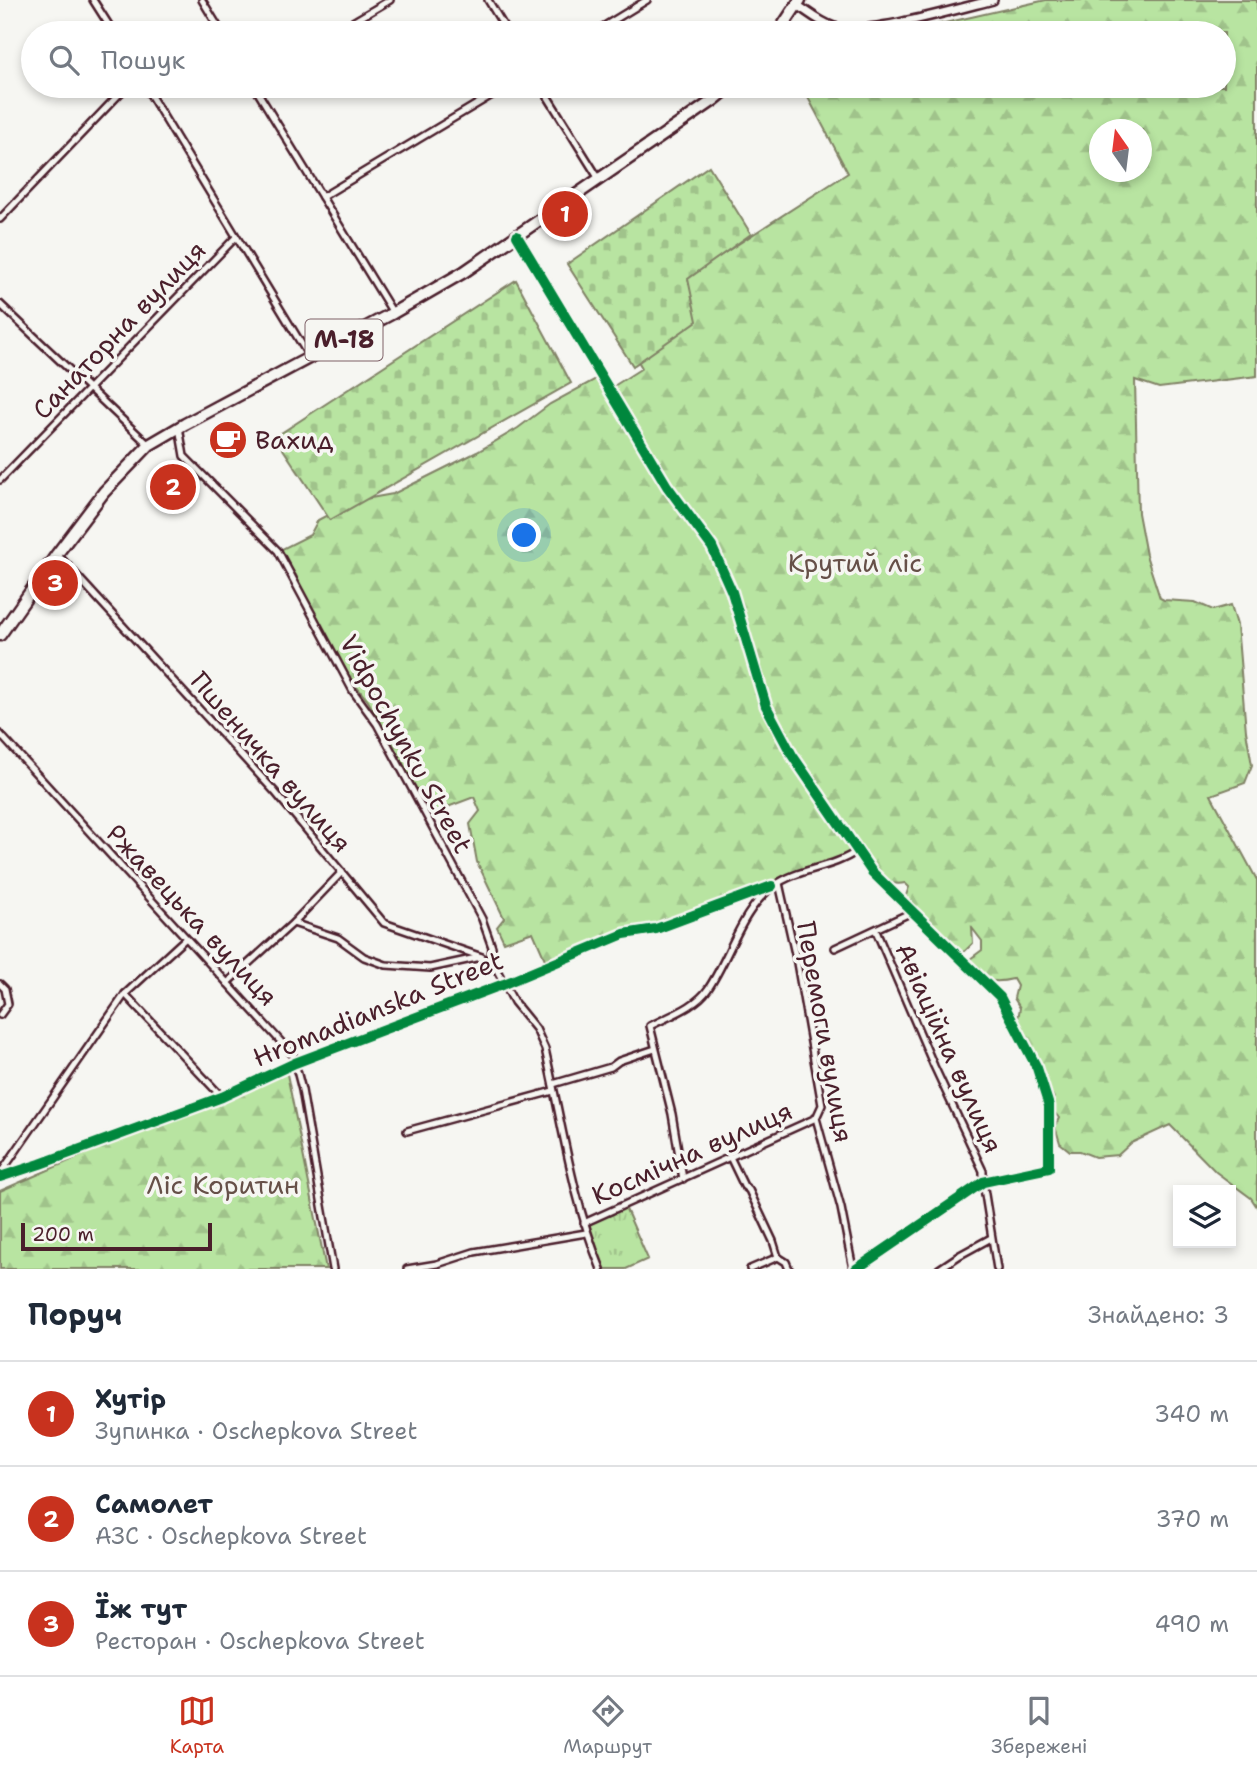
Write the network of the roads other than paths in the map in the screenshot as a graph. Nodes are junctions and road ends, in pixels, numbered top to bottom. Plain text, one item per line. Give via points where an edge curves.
1 (93, 0) edge
2 (202, 0) edge
3 (390, 0) edge
4 (488, 0) edge
5 (647, 0) edge
6 (993, 0) edge
7 (799, 2) edge
8 (106, 21) edge
9 (215, 21) edge
10 (354, 21) edge
11 (501, 21) edge
12 (613, 21) edge
13 (786, 21) edge
14 (822, 21) edge
15 (903, 21) edge
16 (116, 98) edge
17 (152, 98) edge
18 (261, 98) edge
19 (487, 98) edge
20 (548, 98) edge
21 (716, 98) edge
22 (599, 179) junction
23 (322, 197) junction
24 (0, 219) edge
25 (517, 236) junction
26 (236, 237) junction
27 (0, 304) edge
28 (393, 313) junction
29 (310, 358) junction
30 (88, 388) junction
31 (179, 427) junction
32 (149, 445) junction
33 (0, 480) edge
34 (57, 554) junction
35 (0, 635) edge
36 (0, 734) edge
37 (857, 851) junction
38 (342, 872) junction
39 (775, 885) junction
40 (912, 912) junction
41 (293, 923) junction
42 (876, 931) junction
43 (186, 938) junction
44 (835, 948) dead end
45 (482, 957) junction
46 (491, 958) junction
47 (227, 983) junction
48 (0, 984) edge
49 (504, 984) junction
50 (125, 994) junction
51 (0, 1015) edge
52 (655, 1049) junction
53 (295, 1063) junction
54 (553, 1087) junction
55 (222, 1097) junction
56 (816, 1118) junction
57 (407, 1131) dead end
58 (730, 1157) junction
59 (0, 1175) edge
60 (683, 1179) junction
61 (983, 1182) junction
62 (584, 1223) junction
63 (586, 1233) junction
64 (991, 1238) junction
65 (778, 1257) junction
66 (333, 1269) edge
67 (407, 1269) edge
68 (601, 1269) edge
69 (750, 1269) edge
70 (789, 1269) edge
71 (855, 1269) edge
72 (939, 1269) edge
73 (997, 1269) edge

1 - 8 street
2 - 9 street
3 - 10 street
4 - 11 street
5 - 12 street
6 - 15 street
7 - 13 highway
7 - 14 street
16 - 24 street
17 - 26 street
18 - 23 street
19 - 23 street
20 - 22 street
21 - 22 highway, М-18
22 - 25 highway, М-18
23 - 28 street
25 - 28 highway, М-18
25 - 37 street via 667,486 712,547 732,592 766,706 792,755
26 - 29 street
26 - 30 street, Санаторна вулиця
27 - 30 street
28 - 29 highway, М-18
29 - 31 highway, М-18
30 - 32 street
30 - 33 street, Санаторна вулиця
31 - 32 highway, М-18
31 - 46 street, Vidpochynku Street via 184,456 278,551 482,919
32 - 34 highway, М-18 via 104,492
34 - 35 highway, М-18
34 - 38 street, Пшеничка вулиця
36 - 43 street, Ржавецька вулиця
37 - 39 street, Hromadianska Street via 844,861
37 - 40 street
38 - 41 street
38 - 45 street, Пшеничка вулиця via 384,923
39 - 49 street, Hromadianska Street via 656,929 624,933
39 - 52 street via 747,916 708,990 650,1026
39 - 56 street, Перемоги вулиця via 797,963 822,1105
40 - 42 street
40 - 61 street via 1000,997 1037,1068 1049,1106 1049,1168
41 - 45 street via 338,939 386,965 430,968
41 - 47 street
42 - 44 street
42 - 61 street, Авіаційна вулиця via 983,1171
43 - 47 street, Ржавецька вулиця
43 - 50 street
45 - 46 street
46 - 49 street, Vidpochynku Street
47 - 53 street, Ржавецька вулиця via 282,1040
48 - 51 street via 8,1004
49 - 53 street, Hromadianska Street
49 - 54 street, Vidpochynku Street via 536,1029
50 - 55 street
50 - 59 street
52 - 54 street
52 - 60 street
53 - 55 street, Hromadianska Street
53 - 66 street, Ржавецька вулиця
54 - 57 street
54 - 62 street, Vidpochynku Street
55 - 59 street, Hromadianska Street
56 - 58 street, Космічна вулиця
56 - 71 street, Перемоги вулиця
58 - 60 street, Космічна вулиця
58 - 65 street
60 - 62 street, Космічна вулиця
61 - 64 street, Авіаційна вулиця
61 - 71 street
62 - 63 street, Vidpochynku Street
63 - 67 street
63 - 68 street, Vidpochynku Street
64 - 72 street
64 - 73 street, Авіаційна вулиця
65 - 69 street
65 - 70 street

